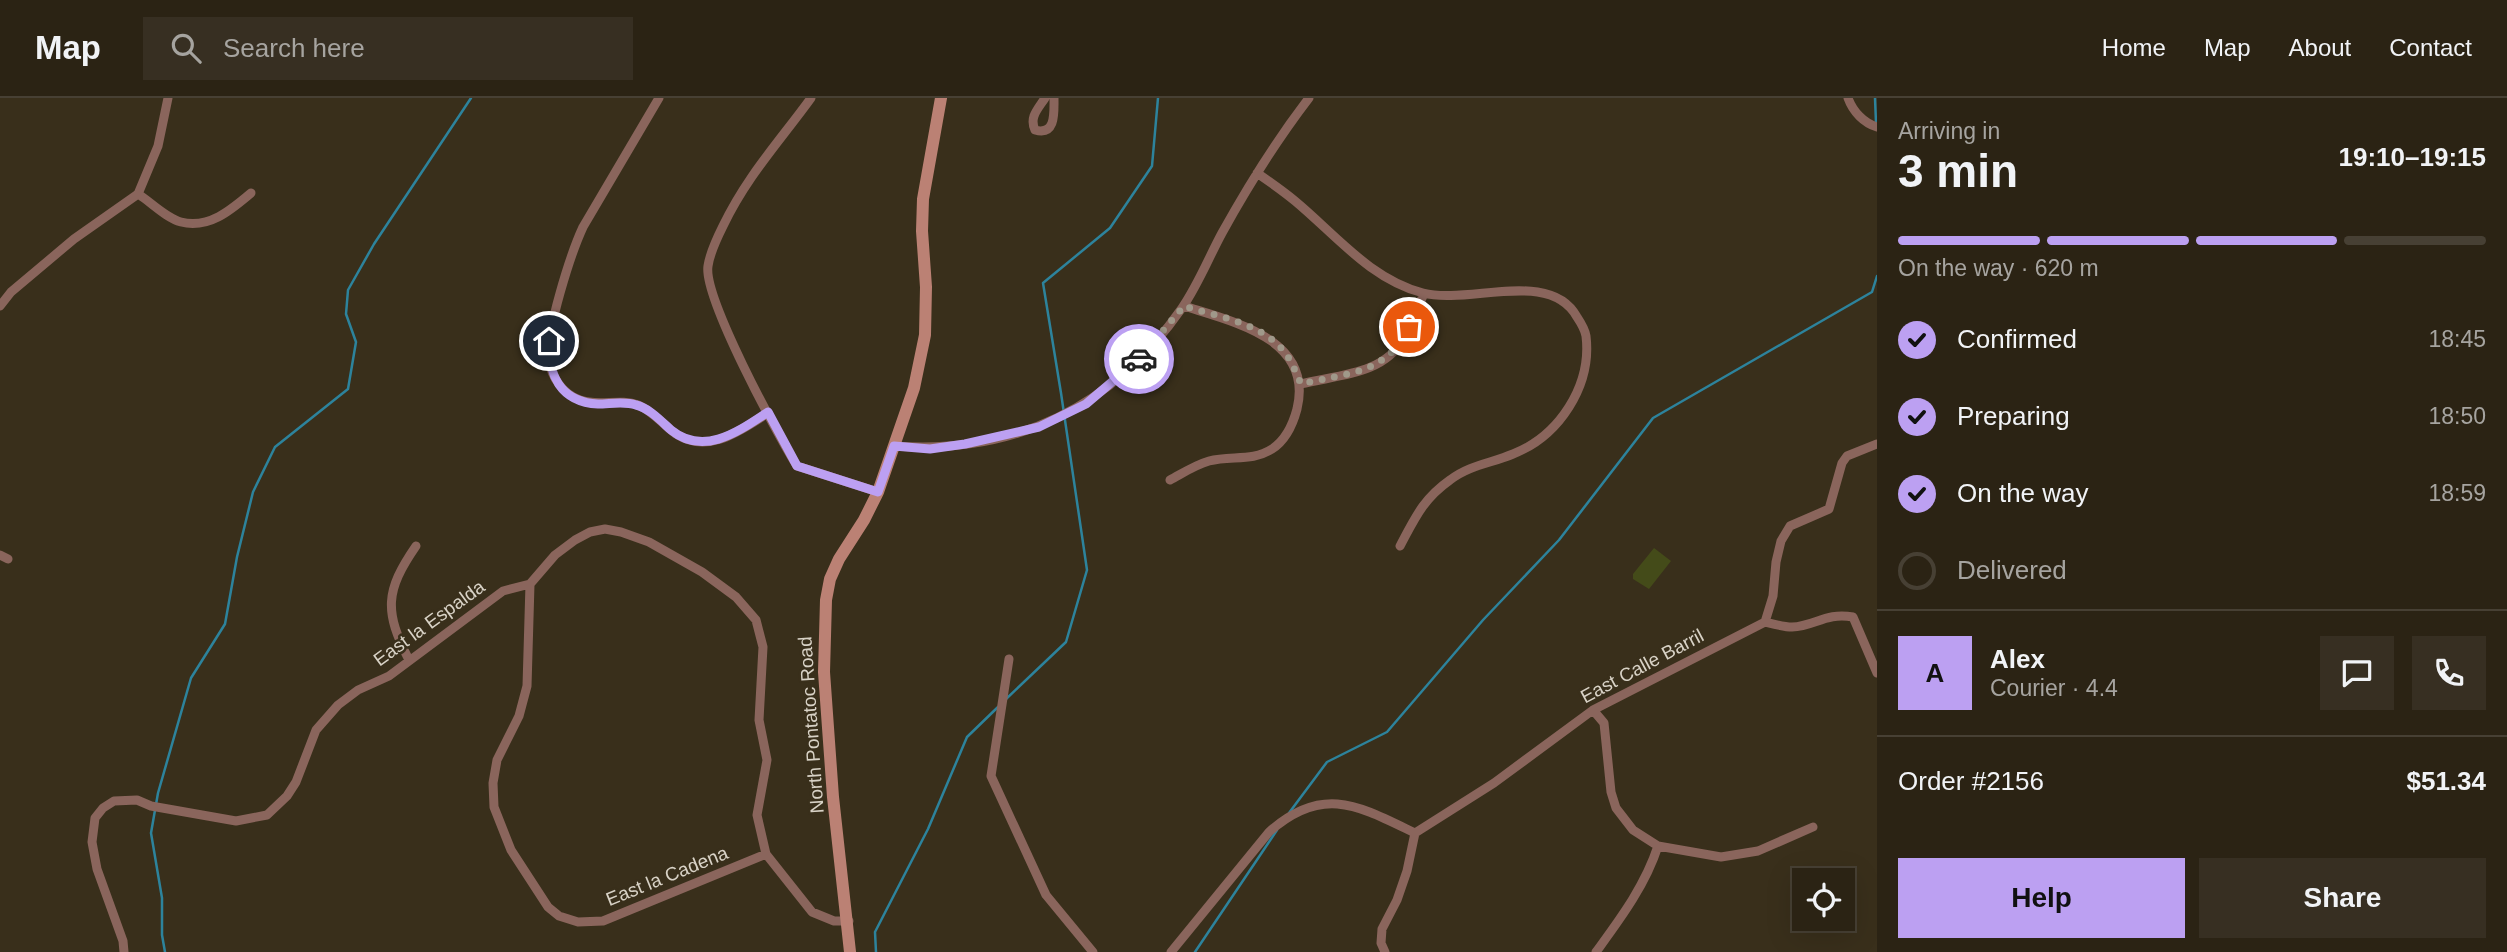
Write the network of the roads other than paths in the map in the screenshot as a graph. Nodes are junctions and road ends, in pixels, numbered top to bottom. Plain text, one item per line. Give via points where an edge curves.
1 (169, 98) edge
2 (659, 98) edge
3 (811, 98) edge
4 (941, 98) edge
5 (1045, 98) edge
6 (1054, 98) edge
7 (1308, 98) edge
8 (1848, 98) edge
9 (1877, 127) edge
10 (1257, 173) junction
11 (251, 193) dead end
12 (138, 194) junction
13 (1424, 294) junction
14 (0, 306) edge
15 (1184, 306) junction
16 (1301, 384) junction
17 (768, 412) junction
18 (1877, 444) edge
19 (894, 446) junction
20 (1170, 480) dead end
21 (878, 492) junction
22 (416, 546) dead end
23 (1399, 546) dead end
24 (530, 584) junction
25 (1765, 622) junction
26 (1009, 659) dead end
27 (409, 660) junction
28 (1877, 673) edge
29 (1593, 710) junction
30 (1813, 827) dead end
31 (1415, 833) junction
32 (1658, 846) junction
33 (766, 854) junction
34 (849, 922) junction
35 (124, 952) edge
36 (850, 952) edge
37 (1093, 952) edge
38 (1171, 952) edge
39 (1385, 952) edge
40 (1595, 952) edge

1 - 12 street via 158,146
2 - 17 street via 574,247 549,341 554,379 581,401 637,405 677,435 696,442 732,435
3 - 17 street via 742,190 707,267 722,319
4 - 19 street, North Pontatoc Road via 923,199 925,335 914,388
5 - 6 street via 1031,123 1042,132 1053,123
7 - 10 street
8 - 9 street via 1864,121
10 - 13 street via 1296,201 1366,265
10 - 15 street
11 - 12 street via 227,214 202,223 179,222
12 - 14 street via 74,239
13 - 16 street via 1403,341 1390,357 1371,368
13 - 23 street via 1490,295 1526,290 1556,296 1572,307 1581,322 1586,356 1564,416 1539,440 1513,455 1450,479 1423,503
15 - 16 street via 1259,332 1279,345
15 - 19 street via 1149,351 1086,404 1061,418 965,444 930,449
16 - 20 street via 1294,422 1273,448 1248,459 1209,461
17 - 21 street via 797,466
18 - 25 street via 1847,456 1829,509 1790,526 1781,541
19 - 21 street, North Pontatoc Road
21 - 34 street, North Pontatoc Road via 833,570 824,620 833,797
22 - 27 street via 397,573 391,604 397,638
24 - 27 street, East la Espalda via 503,591
24 - 33 street via 575,540 605,529 649,542 736,597 756,620 763,647 759,720 767,760 757,815
24 - 33 street, East la Cadena via 527,686 519,716 497,760 494,807 511,850 548,906 559,916 578,922 603,921
25 - 28 street via 1793,627 1827,617 1853,617
25 - 29 street, East Calle Barril
26 - 37 street via 991,776 1046,895
27 - 35 street, East la Espalda via 338,705 316,730 287,796 267,815 236,821 137,800 114,801 103,808 95,818 92,842
29 - 31 street, East Calle Barril via 1494,783
29 - 32 street via 1604,723 1616,808 1633,830
30 - 32 street via 1758,851 1721,858
31 - 38 street via 1363,807 1338,803 1287,816
31 - 39 street via 1403,881 1382,929
32 - 40 street via 1637,892
33 - 34 street via 812,912
34 - 36 street, North Pontatoc Road

